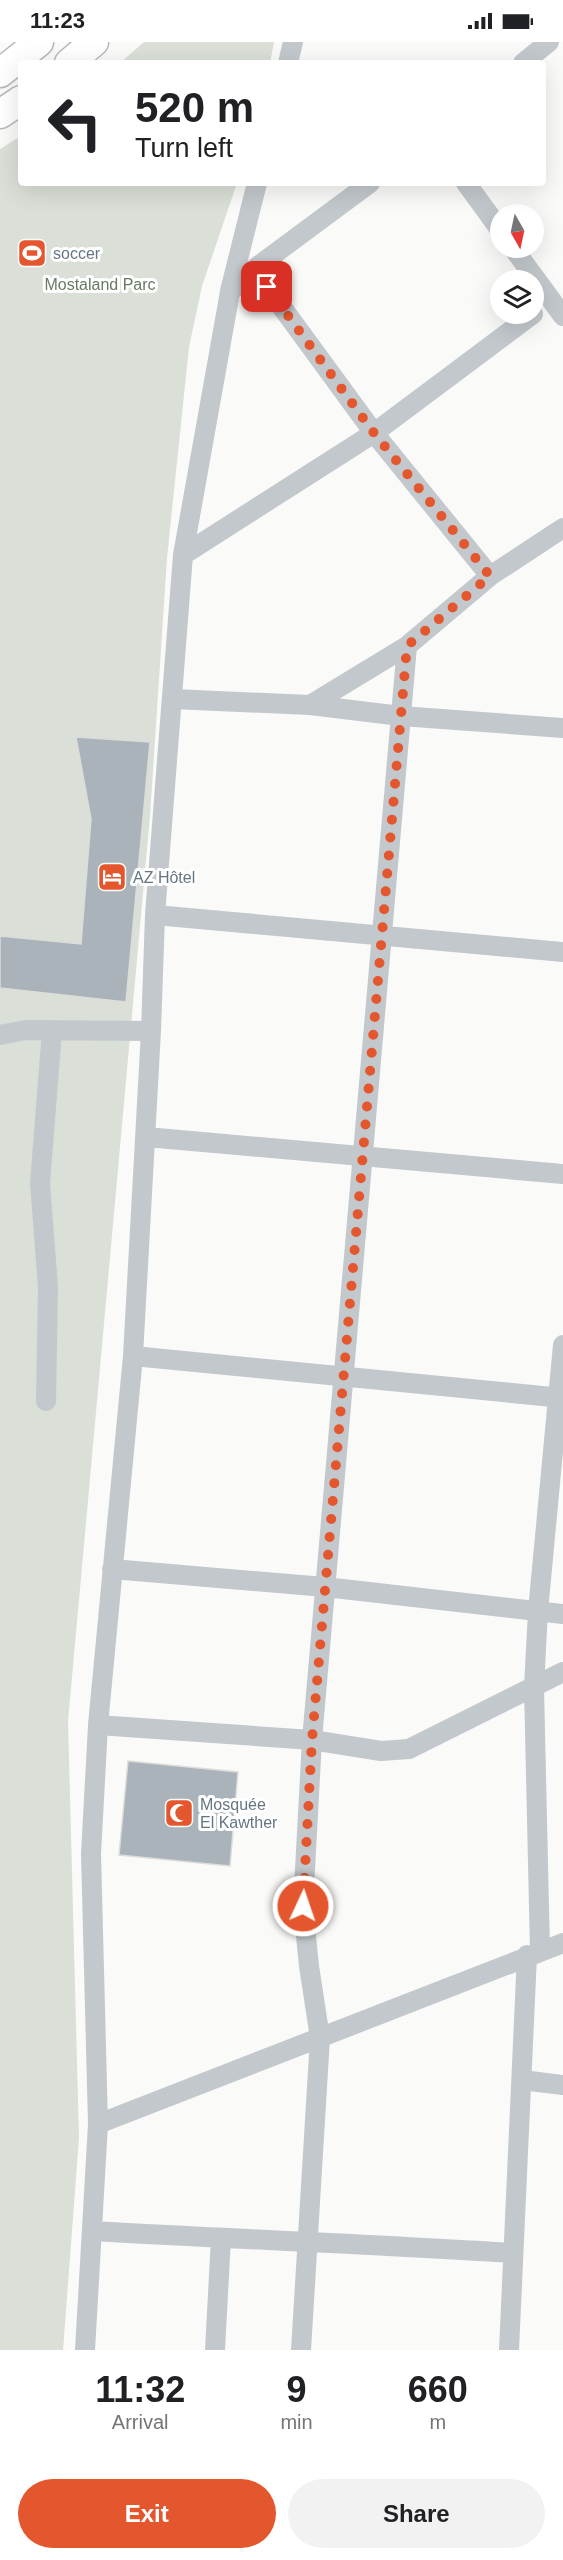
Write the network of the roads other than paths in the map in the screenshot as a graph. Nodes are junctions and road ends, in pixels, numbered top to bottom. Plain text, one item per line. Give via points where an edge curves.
1 (39, 42) edge
2 (94, 42) edge
3 (293, 42) edge
4 (549, 42) edge
5 (73, 60) edge
6 (289, 60) edge
7 (528, 60) edge
8 (0, 73) edge
9 (18, 102) edge
10 (0, 114) edge
11 (256, 186) edge
12 (366, 186) edge
13 (468, 186) edge
14 (490, 216) edge
15 (522, 258) edge
16 (254, 268) junction
17 (230, 292) junction
18 (557, 295) edge
19 (544, 305) edge
20 (563, 316) edge
21 (518, 324) edge
22 (374, 433) junction
23 (563, 528) edge
24 (183, 555) junction
25 (490, 576) junction
26 (407, 646) junction
27 (173, 699) junction
28 (310, 705) junction
29 (401, 716) junction
30 (563, 728) edge
31 (155, 915) junction
32 (382, 937) junction
33 (563, 952) edge
34 (52, 1031) junction
35 (151, 1032) junction
36 (0, 1035) edge
37 (146, 1137) junction
38 (363, 1157) junction
39 (563, 1174) edge
40 (563, 1345) edge
41 (133, 1356) junction
42 (344, 1377) junction
43 (561, 1397) edge
44 (46, 1401) dead end
45 (112, 1569) junction
46 (326, 1587) junction
47 (538, 1611) junction
48 (563, 1614) edge
49 (563, 1672) edge
50 (534, 1687) junction
51 (98, 1725) junction
52 (312, 1740) junction
53 (563, 1943) edge
54 (534, 1953) junction
55 (320, 2038) junction
56 (522, 2080) junction
57 (563, 2085) edge
58 (98, 2124) junction
59 (92, 2231) junction
60 (221, 2238) junction
61 (307, 2240) junction
62 (513, 2253) junction
63 (85, 2350) edge
64 (215, 2350) edge
65 (301, 2350) edge
66 (509, 2350) edge

1 - 8 highway
2 - 5 highway
3 - 6 street
4 - 7 street
9 - 10 highway
11 - 17 street
12 - 16 street
13 - 14 street
15 - 18 street
16 - 17 street
16 - 22 street
17 - 24 street
18 - 19 street
18 - 20 street
21 - 22 street
22 - 24 street
22 - 25 street
23 - 25 street
24 - 27 street
25 - 26 street
26 - 28 street
26 - 29 street
27 - 28 street
27 - 31 street
28 - 29 street
29 - 30 street
29 - 32 street
31 - 32 street
31 - 35 street
32 - 33 street
32 - 38 street
34 - 35 street
34 - 36 street
34 - 44 street via 40,1183 48,1287
35 - 37 street
37 - 38 street
37 - 41 street
38 - 39 street
38 - 42 street
40 - 43 street
41 - 42 street
41 - 45 street
42 - 43 street
42 - 46 street
43 - 47 street
45 - 46 street
45 - 51 street
46 - 47 street
46 - 52 street
47 - 48 street
47 - 50 street
49 - 50 street
50 - 52 street via 409,1749 381,1751
50 - 54 street
51 - 52 street
51 - 58 street via 91,1854
52 - 55 street via 303,1906
53 - 54 street
54 - 55 street
54 - 56 street
55 - 58 street
55 - 61 street
56 - 57 street
56 - 62 street
58 - 59 street
59 - 60 street
59 - 63 street
60 - 61 street
60 - 64 street
61 - 62 street
61 - 65 street
62 - 66 street

